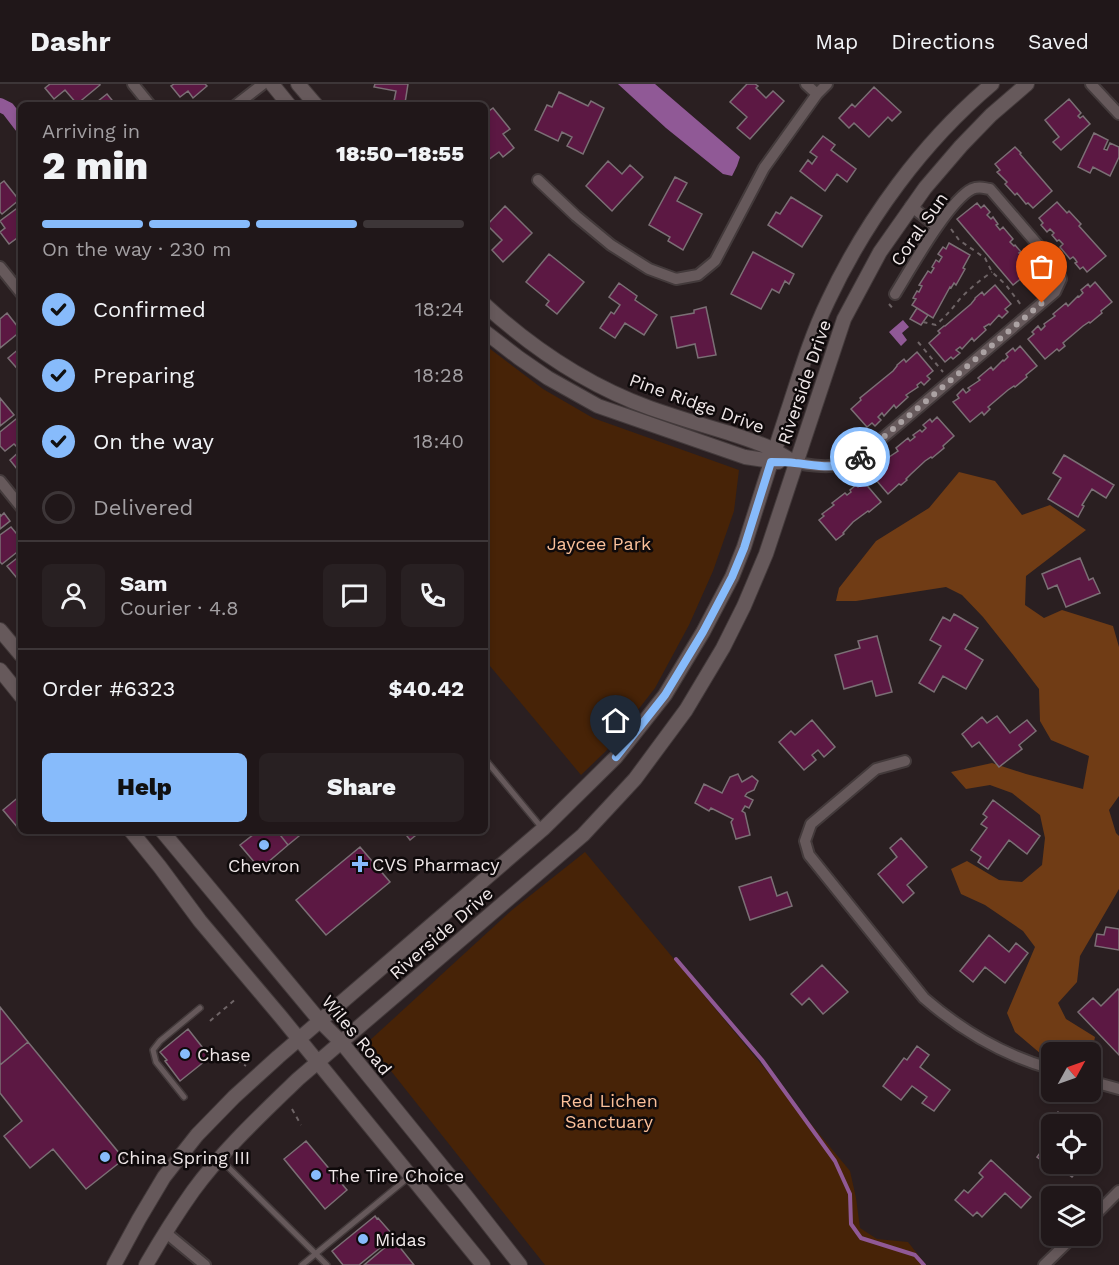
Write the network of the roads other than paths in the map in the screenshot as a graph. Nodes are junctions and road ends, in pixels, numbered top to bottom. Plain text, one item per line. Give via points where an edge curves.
1 (133, 84) edge
2 (262, 84) edge
3 (272, 84) edge
4 (298, 84) edge
5 (806, 84) edge
6 (827, 84) edge
7 (992, 84) edge
8 (1027, 84) edge
9 (1091, 84) edge
10 (818, 94) junction
11 (148, 102) edge
12 (240, 102) edge
13 (287, 102) edge
14 (313, 102) edge
15 (1119, 114) edge
16 (538, 180) dead end
17 (911, 206) junction
18 (940, 224) junction
19 (0, 267) edge
20 (18, 289) edge
21 (895, 294) dead end
22 (488, 308) edge
23 (488, 334) edge
24 (773, 456) junction
25 (795, 463) junction
26 (0, 481) edge
27 (18, 503) edge
28 (0, 630) edge
29 (18, 651) edge
30 (0, 670) edge
31 (18, 692) edge
32 (905, 762) dead end
33 (488, 763) edge
34 (543, 830) junction
35 (133, 834) edge
36 (164, 834) edge
37 (200, 1008) dead end
38 (320, 1021) junction
39 (299, 1039) junction
40 (342, 1043) junction
41 (318, 1063) junction
42 (1041, 1066) edge
43 (1101, 1084) edge
44 (1119, 1089) edge
45 (184, 1097) dead end
46 (220, 1159) junction
47 (411, 1176) junction
48 (1119, 1191) edge
49 (1101, 1209) edge
50 (165, 1232) junction
51 (1064, 1246) edge
52 (316, 1254) junction
53 (114, 1265) edge
54 (146, 1265) edge
55 (206, 1265) edge
56 (302, 1265) edge
57 (327, 1265) edge
58 (483, 1265) edge
59 (520, 1265) edge
60 (1044, 1265) edge

1 - 11 street
2 - 12 street
3 - 13 street
4 - 14 street
5 - 10 street
6 - 10 street
7 - 24 street, Riverside Drive via 951,123 896,187 848,263 810,345
8 - 17 street, Riverside Drive via 961,146
9 - 15 street
10 - 16 street via 764,168 715,261 698,275 676,279 649,268 611,245
17 - 18 street
17 - 25 street, Riverside Drive via 880,252 844,319
18 - 21 street, Coral Sun
18 - 25 street, Coral Sun via 969,190 990,189 1058,267 1061,279 1055,292 859,458 824,467
19 - 20 street
22 - 24 street, Pine Ridge Drive via 592,382 649,408 747,439
23 - 24 street, Pine Ridge Drive via 548,378 598,406 745,457
24 - 25 street, Pine Ridge Drive
24 - 34 street, Riverside Drive via 732,577 665,695 616,757
25 - 40 street, Riverside Drive via 766,554 723,648 686,710 635,779 583,835
26 - 27 street
28 - 29 street
30 - 31 street
32 - 42 street via 876,769 811,824 805,841 809,855 924,998 947,1018 986,1041
33 - 34 lane
34 - 38 street, Riverside Drive
35 - 39 street
36 - 38 street, Wiles Road
37 - 45 lane via 153,1050 156,1062
38 - 39 street, Riverside Drive
38 - 40 street, Wiles Road
39 - 41 street
39 - 53 street, Riverside Drive via 197,1135 164,1177
40 - 41 street, Riverside Drive
40 - 59 street, Wiles Road
41 - 46 street, Riverside Drive
41 - 47 street
43 - 44 street
46 - 50 street, Riverside Drive
46 - 52 lane
47 - 52 lane
47 - 58 street
48 - 49 street
50 - 54 street, Riverside Drive
50 - 55 street
51 - 60 street
52 - 56 lane
52 - 57 lane

